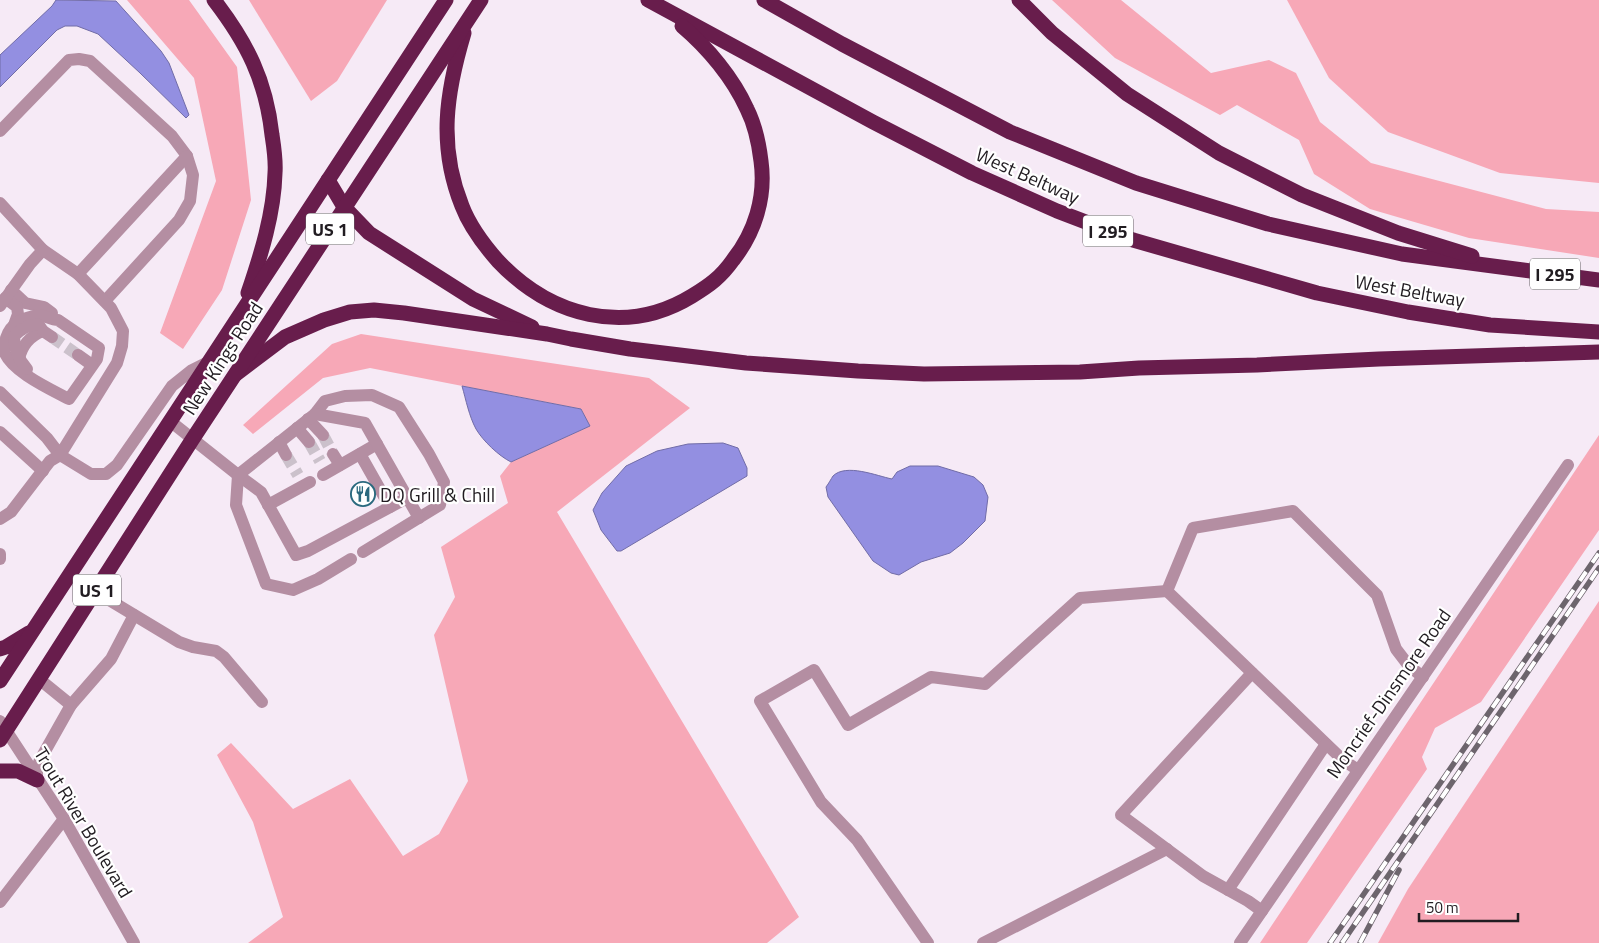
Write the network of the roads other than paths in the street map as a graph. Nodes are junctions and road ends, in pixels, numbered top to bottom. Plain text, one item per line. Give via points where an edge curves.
1 (214, 0) edge
2 (446, 0) edge
3 (481, 0) edge
4 (764, 0) edge
5 (1019, 0) edge
6 (653, 3) edge
7 (468, 18) junction
8 (0, 131) edge
9 (187, 156) junction
10 (328, 180) junction
11 (0, 203) edge
12 (344, 207) junction
13 (43, 250) junction
14 (1512, 268) junction
15 (78, 274) junction
16 (1599, 280) edge
17 (5, 298) edge
18 (105, 301) junction
19 (240, 315) junction
20 (58, 320) junction
21 (14, 325) junction
22 (1599, 332) edge
23 (48, 334) tunnel mouth
24 (547, 334) junction
25 (1599, 352) edge
26 (78, 355) tunnel mouth
27 (210, 361) junction
28 (94, 362) junction
29 (114, 368) junction
30 (236, 374) junction
31 (36, 381) junction
32 (0, 392) edge
33 (311, 416) junction
34 (170, 421) junction
35 (297, 428) junction
36 (0, 432) edge
37 (323, 435) tunnel mouth
38 (192, 440) junction
39 (279, 442) junction
40 (309, 442) tunnel mouth
41 (377, 444) junction
42 (333, 454) tunnel mouth
43 (360, 454) junction
44 (60, 455) junction
45 (286, 455) tunnel mouth
46 (320, 461) tunnel mouth
47 (340, 465) junction
48 (1568, 465) dead end
49 (43, 471) junction
50 (238, 476) junction
51 (304, 481) dead end
52 (407, 498) junction
53 (268, 505) junction
54 (390, 507) junction
55 (419, 518) junction
56 (0, 519) edge
57 (363, 552) dead end
58 (0, 554) edge
59 (0, 559) edge
60 (351, 559) dead end
61 (96, 592) junction
62 (1167, 592) junction
63 (134, 615) junction
64 (33, 632) junction
65 (0, 649) edge
66 (1252, 673) junction
67 (1423, 677) junction
68 (39, 678) junction
69 (0, 681) edge
70 (262, 702) dead end
71 (72, 706) junction
72 (2, 731) edge
73 (1326, 744) junction
74 (1358, 770) junction
75 (0, 771) edge
76 (37, 780) junction
77 (64, 820) junction
78 (1167, 849) junction
79 (1228, 890) junction
80 (0, 902) edge
81 (1262, 911) junction
82 (134, 943) edge
83 (928, 943) edge
84 (983, 943) edge
85 (1240, 943) edge

1 - 19 highway via 255,64 270,115 274,153 275,174 262,253
2 - 10 highway, New Kings Road / US 1
3 - 7 highway, New Kings Road / US 1
4 - 14 highway, West Beltway / I 295 via 1010,132 1136,183 1268,224 1402,254
5 - 14 highway via 1052,33 1127,94 1219,153 1302,196 1398,233
6 - 7 highway via 695,37 726,73 747,109 759,142 762,192 757,219 742,250 722,275 679,304 653,313 619,318 569,310 526,287 472,228 451,170 446,142 453,70
6 - 22 highway, West Beltway / I 295 via 972,173 1132,240 1317,293 1408,312 1490,325
7 - 12 highway, New Kings Road / US 1
8 - 9 street via 69,60 79,59 90,61 172,136
9 - 15 street
9 - 18 street via 193,175 190,201 179,220
10 - 12 highway
10 - 19 highway, New Kings Road / US 1
11 - 13 street
12 - 24 highway via 370,233 449,284
12 - 30 highway, New Kings Road / US 1
13 - 15 street
13 - 17 street
14 - 16 highway, West Beltway / I 295
15 - 18 street
17 - 20 street via 44,307
17 - 21 street via 17,307
18 - 29 street via 123,330 122,346
19 - 27 highway, New Kings Road / US 1
20 - 21 street via 39,315 24,318
20 - 28 street via 98,348
21 - 31 street via 8,331 4,349 8,359
23 - 31 street via 33,324 14,336 19,359
24 - 25 highway via 630,349 746,363 924,374 1080,372
24 - 30 highway via 404,313 350,312 285,337
26 - 28 street
27 - 34 highway, New Kings Road / US 1
27 - 44 street via 172,386 117,465 106,474 91,474
28 - 29 street
28 - 31 street via 69,399
29 - 44 street
30 - 38 highway, New Kings Road / US 1
32 - 44 street
33 - 35 street
33 - 37 street
33 - 41 street via 365,423
33 - 55 street via 325,401 345,396 372,395 399,407 444,482 440,505
34 - 38 street
34 - 64 highway, New Kings Road / US 1
35 - 39 street
35 - 40 street
36 - 49 street
38 - 50 street
38 - 61 highway, New Kings Road / US 1
39 - 45 street
39 - 50 street
41 - 43 street
41 - 52 street
42 - 47 street
43 - 47 street
43 - 54 street
44 - 49 street
46 - 47 street via 325,474
48 - 67 street, Moncrief-Dinsmore Road
49 - 56 street via 11,512
50 - 53 street via 261,492
50 - 60 street via 236,505 266,584 293,590
51 - 53 street
52 - 54 street
52 - 55 street
53 - 54 street via 296,555
55 - 57 street
58 - 59 street
61 - 63 street
61 - 68 highway, New Kings Road / US 1
62 - 66 street
62 - 67 street via 1193,528 1293,511 1377,595 1396,649
62 - 83 street via 1080,598 985,684 931,677 848,725 814,670 760,701 821,802 857,840
63 - 70 street via 179,642 216,651
63 - 71 street via 111,659
64 - 65 highway
64 - 69 highway, New Kings Road / US 1
66 - 73 street
66 - 78 street via 1122,815
67 - 74 street, Moncrief-Dinsmore Road
68 - 71 street
68 - 72 highway, New Kings Road / US 1
71 - 76 street via 40,760
72 - 76 street, Trout River Boulevard
73 - 74 street
73 - 79 street
74 - 81 street, Moncrief-Dinsmore Road
75 - 76 highway via 18,771
76 - 77 street, Trout River Boulevard
77 - 80 street
77 - 82 street, Trout River Boulevard
78 - 79 street
78 - 84 street
79 - 81 street
81 - 85 street, Moncrief-Dinsmore Road

